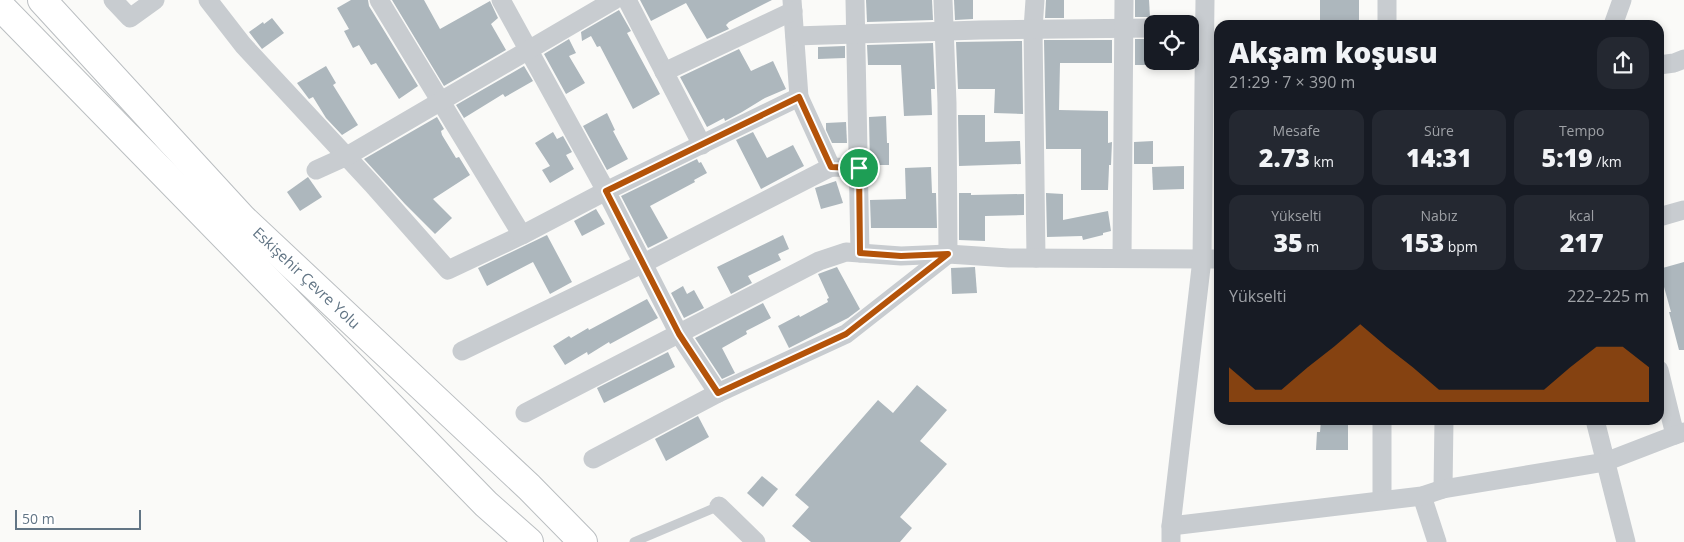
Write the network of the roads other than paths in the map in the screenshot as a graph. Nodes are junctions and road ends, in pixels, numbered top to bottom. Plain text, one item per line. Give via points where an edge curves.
1 (42, 0) edge
2 (113, 0) edge
3 (155, 0) edge
4 (208, 0) edge
5 (379, 0) edge
6 (502, 0) edge
7 (614, 0) edge
8 (626, 0) edge
9 (855, 0) edge
10 (943, 0) edge
11 (1035, 0) edge
12 (1124, 0) edge
13 (1205, 0) edge
14 (1387, 0) edge
15 (1622, 0) edge
16 (792, 5) edge
17 (0, 6) edge
18 (1199, 20) edge
19 (1387, 20) edge
20 (1615, 20) edge
21 (1144, 28) edge
22 (1033, 29) junction
23 (1125, 29) junction
24 (943, 31) junction
25 (855, 34) junction
26 (1199, 35) edge
27 (795, 36) junction
28 (529, 48) junction
29 (1684, 59) edge
30 (1664, 65) edge
31 (664, 72) junction
32 (1212, 85) edge
33 (799, 97) junction
34 (440, 101) junction
35 (702, 145) junction
36 (347, 156) junction
37 (831, 167) junction
38 (859, 168) junction
39 (316, 170) dead end
40 (606, 191) junction
41 (1684, 210) edge
42 (1664, 216) edge
43 (522, 235) junction
44 (860, 253) junction
45 (948, 254) junction
46 (1036, 258) junction
47 (1122, 258) junction
48 (1210, 259) edge
49 (644, 263) junction
50 (679, 334) junction
51 (462, 351) dead end
52 (1664, 385) edge
53 (718, 393) junction
54 (525, 413) dead end
55 (1382, 425) edge
56 (1444, 425) edge
57 (1596, 425) edge
58 (1680, 433) edge
59 (593, 459) dead end
60 (1605, 462) junction
61 (529, 486) junction
62 (1443, 488) junction
63 (1422, 496) junction
64 (1382, 500) junction
65 (486, 504) junction
66 (719, 506) joint
67 (1171, 534) edge
68 (510, 542) edge
69 (529, 542) edge
70 (583, 542) edge
71 (604, 542) edge
72 (634, 542) edge
73 (756, 542) edge
74 (1436, 542) edge
75 (1626, 542) edge

1 - 61 highway, Eskişehir Çevre Yolu via 242,218
2 - 3 street via 130,18
4 - 36 street via 244,45
5 - 34 street
6 - 28 street
7 - 28 street
8 - 31 street
9 - 25 street
10 - 24 street
11 - 22 street
12 - 23 street
13 - 18 street
14 - 19 street
15 - 20 street
16 - 27 street
16 - 31 street
17 - 65 highway, Eskişehir Çevre Yolu
21 - 23 street
22 - 23 street
22 - 24 street
22 - 46 street
23 - 47 street
24 - 25 street
24 - 45 street
25 - 27 street
25 - 38 street
26 - 32 street
27 - 33 street
28 - 34 street
28 - 40 street
29 - 30 street
31 - 35 street
32 - 48 street
33 - 35 street
33 - 37 street
34 - 36 street
34 - 43 street
35 - 40 street
36 - 39 street
36 - 43 street via 448,270
37 - 38 street
37 - 49 street
38 - 44 street
40 - 43 street
40 - 49 street
41 - 42 street
44 - 45 street via 901,256
44 - 50 street via 846,252 819,261
45 - 46 street
45 - 53 street via 846,334
46 - 47 street
47 - 48 street
48 - 67 street
49 - 50 street
49 - 51 street
50 - 53 street
50 - 54 street
52 - 58 street
53 - 59 street
55 - 64 street
56 - 62 street
57 - 60 street
58 - 60 street
60 - 62 street
60 - 75 street
61 - 70 highway, Eskişehir Çevre Yolu
61 - 71 highway
62 - 63 street
63 - 64 street
63 - 74 street
64 - 67 street
65 - 68 highway
65 - 69 highway, Eskişehir Çevre Yolu
66 - 72 lane
66 - 73 street

